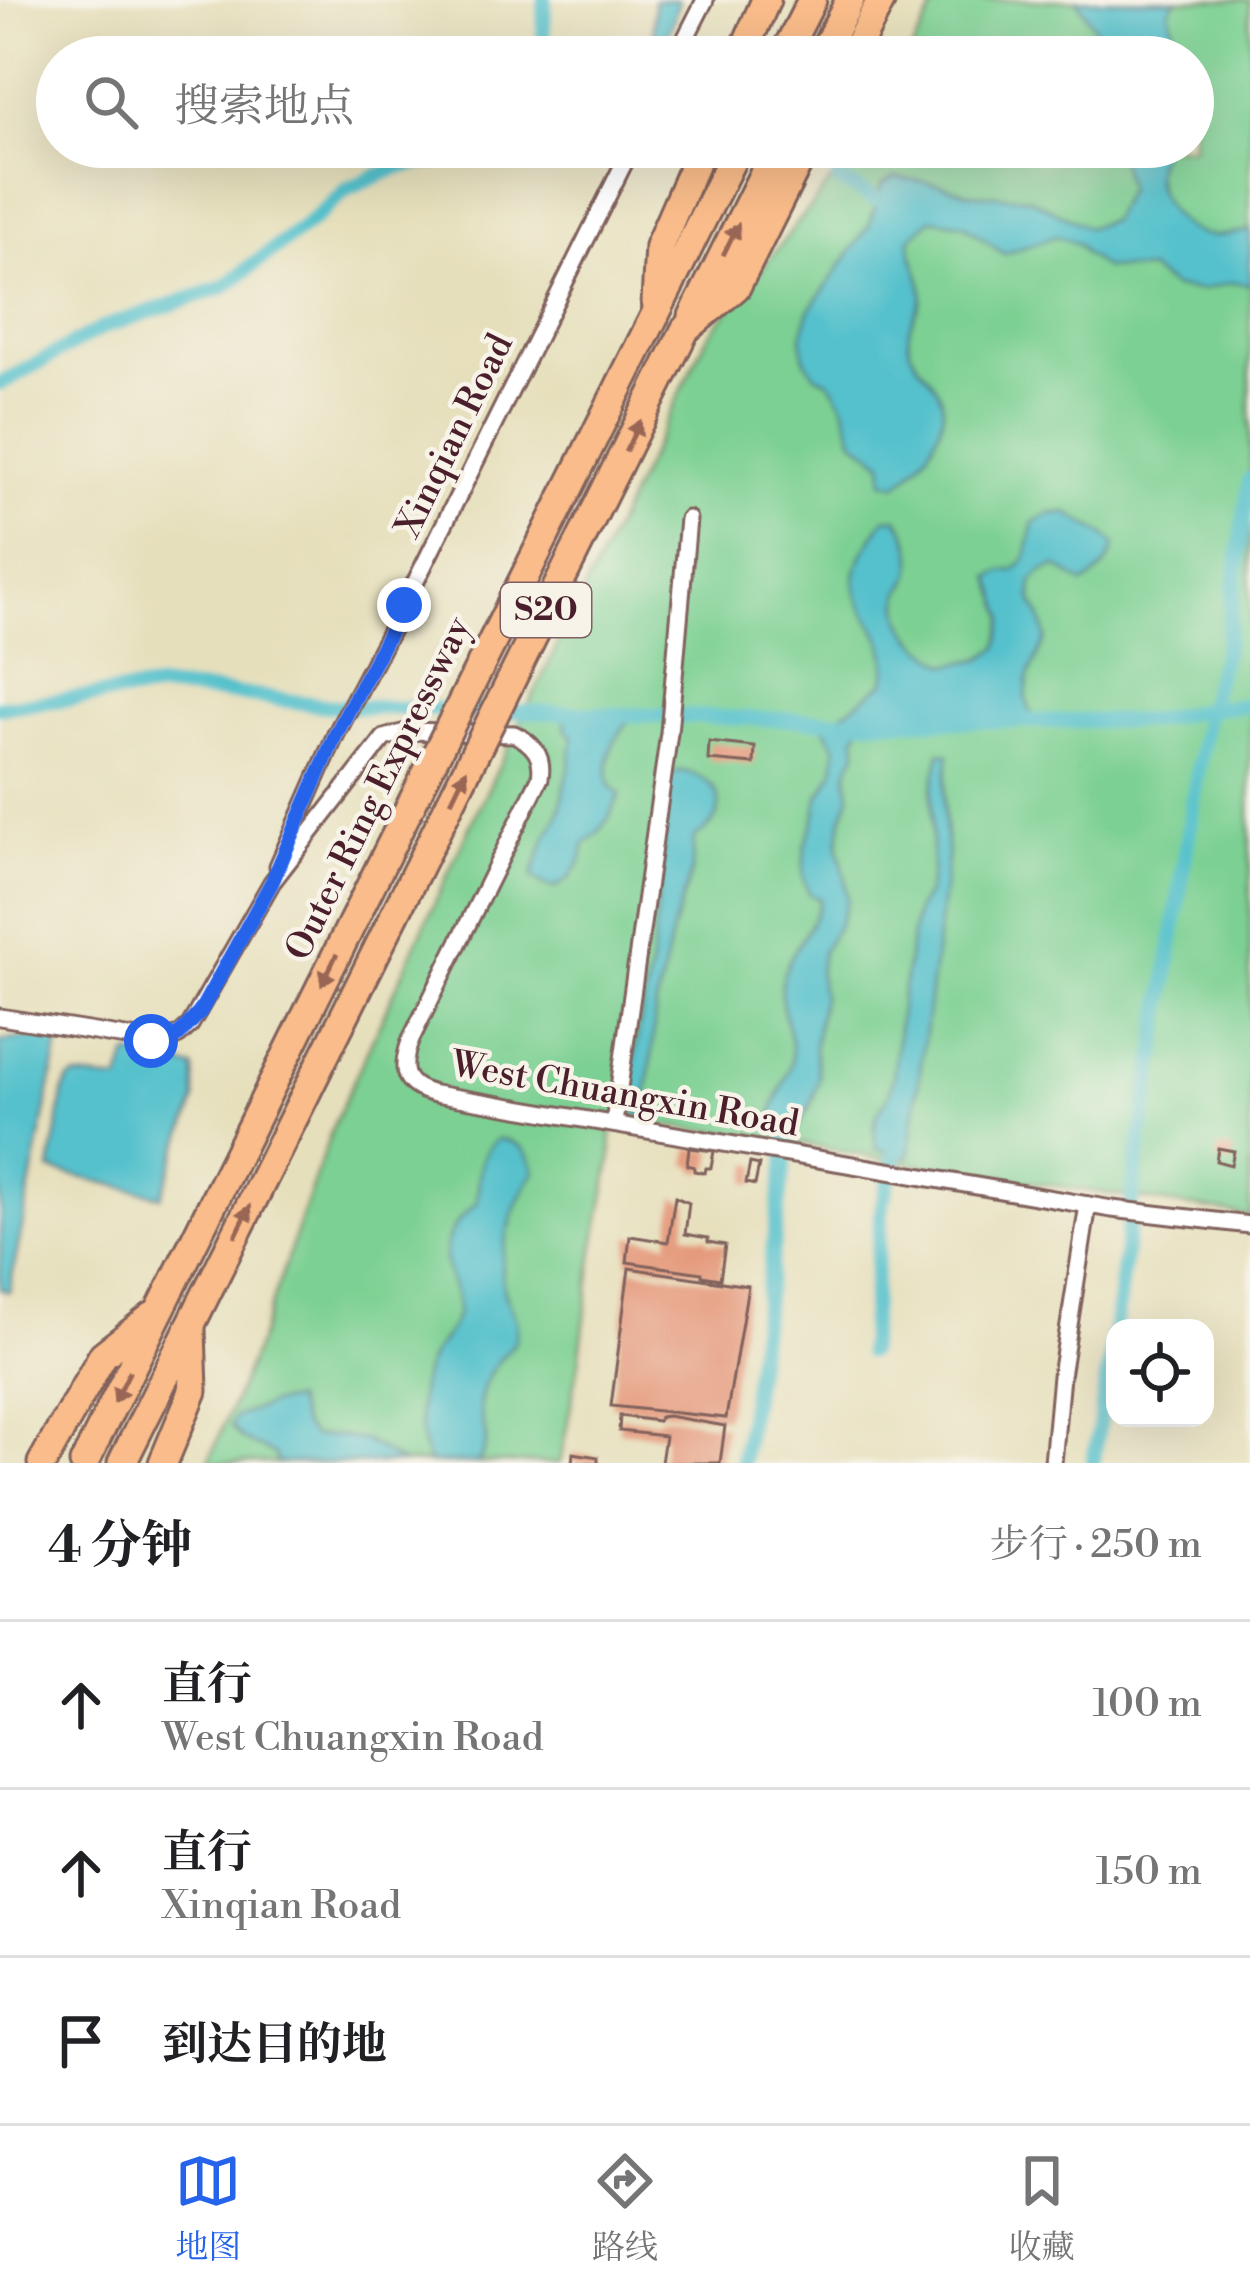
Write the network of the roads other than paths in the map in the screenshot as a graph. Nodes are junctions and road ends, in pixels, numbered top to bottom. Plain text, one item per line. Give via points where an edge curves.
1 (705, 0) edge
2 (766, 0) edge
3 (812, 0) edge
4 (850, 0) edge
5 (881, 0) edge
6 (687, 36) edge
7 (750, 36) edge
8 (794, 36) edge
9 (832, 36) edge
10 (863, 36) edge
11 (622, 168) edge
12 (693, 168) edge
13 (728, 168) edge
14 (767, 168) edge
15 (796, 168) edge
16 (655, 315) junction
17 (686, 330) junction
18 (688, 519) dead end
19 (272, 882) junction
20 (0, 1017) edge
21 (614, 1123) junction
22 (1088, 1205) junction
23 (1250, 1225) edge
24 (160, 1310) junction
25 (191, 1325) junction
26 (42, 1463) edge
27 (84, 1463) edge
28 (122, 1463) edge
29 (164, 1463) edge
30 (1052, 1463) edge

1 - 6 street
2 - 7 highway
3 - 8 highway
4 - 9 highway
5 - 10 highway
11 - 19 street, Xinqian Road via 336,734
12 - 16 highway via 659,246
13 - 16 highway, Outer Ring Expressway / S20
17 -> 14 highway, Outer Ring Expressway / S20
15 - 17 highway via 736,287
16 -> 24 highway, Outer Ring Expressway / S20, bridge
25 -> 17 highway, Outer Ring Expressway / S20, bridge
18 - 21 street via 669,733
19 - 20 street, West Chuangxin Road via 179,1035 151,1041
19 - 21 street, West Chuangxin Road via 384,738 409,731 525,739 539,756 541,778 411,1039 404,1069 423,1091
21 - 22 street, West Chuangxin Road
22 - 23 street, West Chuangxin Road
22 - 30 street
24 - 26 highway via 103,1354
24 -> 27 highway, Outer Ring Expressway / S20
25 - 28 highway, Outer Ring Expressway / S20
25 - 29 highway via 193,1391

